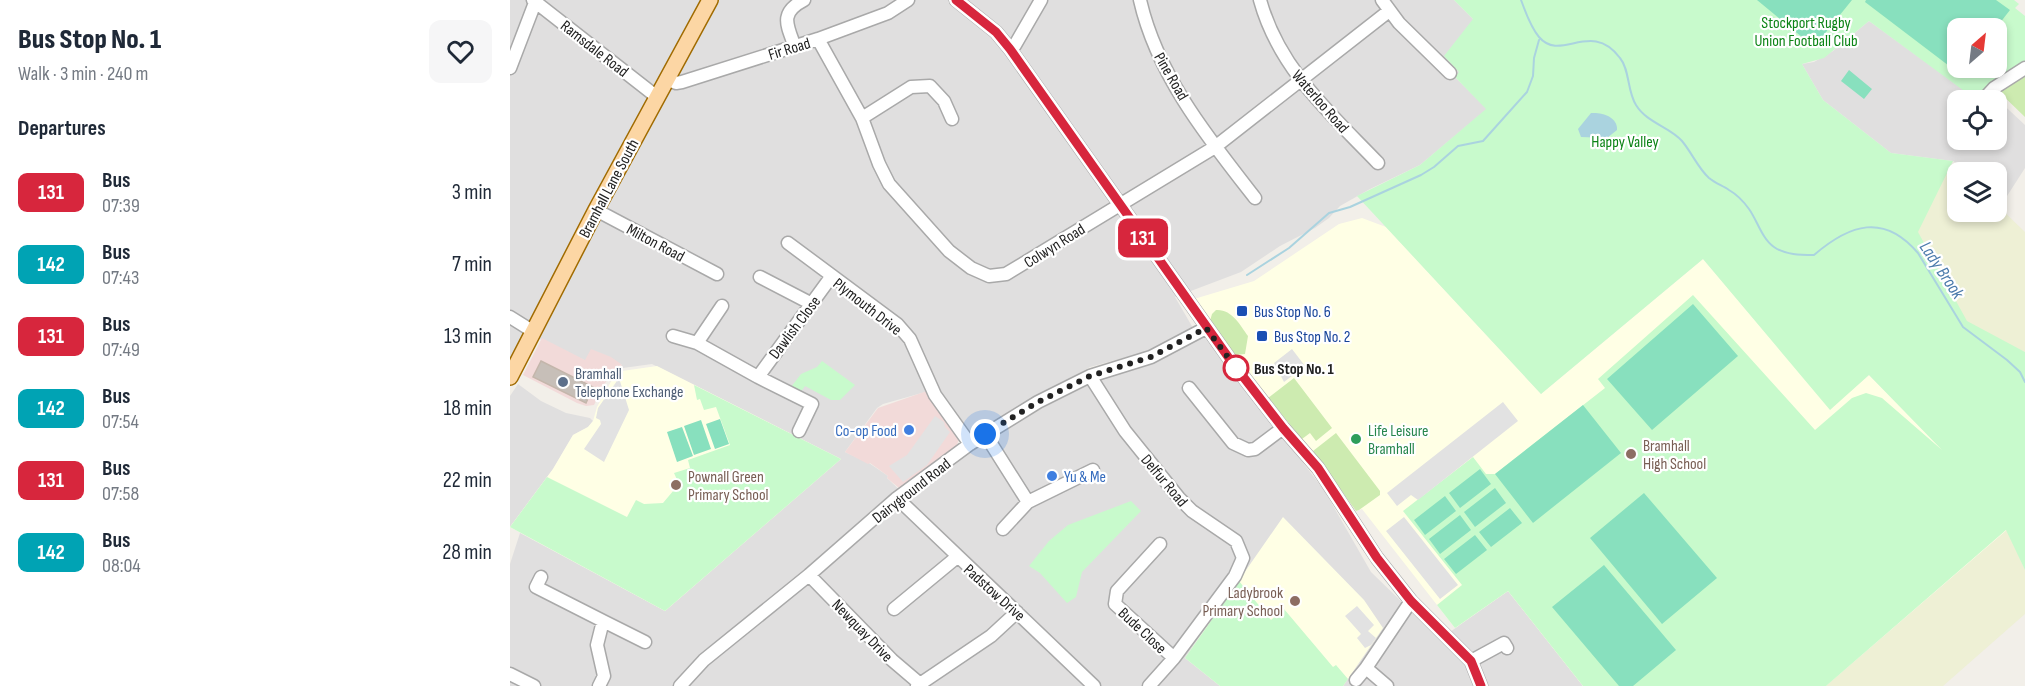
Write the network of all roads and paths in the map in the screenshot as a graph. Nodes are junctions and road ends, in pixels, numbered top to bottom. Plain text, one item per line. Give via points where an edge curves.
1 (710, 0) edge
2 (804, 0) edge
3 (908, 0) edge
4 (956, 0) edge
5 (1041, 0) edge
6 (1140, 0) edge
7 (1260, 0) edge
8 (1382, 0) edge
9 (535, 1) edge
10 (1389, 11) junction
11 (818, 39) junction
12 (795, 47) junction
13 (1010, 49) junction
14 (510, 68) edge
15 (2025, 68) edge
16 (1450, 73) dead end
17 (666, 80) junction
18 (1300, 81) junction
19 (1992, 90) edge
20 (657, 97) junction
21 (862, 118) junction
22 (951, 119) dead end
23 (1215, 147) junction
24 (1378, 164) dead end
25 (1255, 198) dead end
26 (1119, 204) junction
27 (596, 210) junction
28 (788, 243) dead end
29 (717, 274) dead end
30 (831, 277) junction
31 (760, 278) dead end
32 (812, 304) junction
33 (722, 306) dead end
34 (510, 317) edge
35 (1206, 328) junction
36 (534, 332) junction
37 (674, 336) dead end
38 (697, 343) junction
39 (1090, 376) junction
40 (510, 377) edge
41 (758, 377) junction
42 (1189, 388) dead end
43 (1283, 428) junction
44 (799, 431) dead end
45 (985, 434) junction
46 (970, 444) junction
47 (1094, 471) dead end
48 (897, 498) junction
49 (1028, 502) junction
50 (1003, 529) dead end
51 (1160, 544) dead end
52 (957, 557) junction
53 (809, 575) junction
54 (538, 582) dead end
55 (1411, 601) junction
56 (894, 609) dead end
57 (1017, 612) junction
58 (603, 621) junction
59 (645, 642) dead end
60 (1507, 648) dead end
61 (1174, 658) junction
62 (1471, 661) junction
63 (1366, 668) junction
64 (510, 674) edge
65 (1356, 680) dead end
66 (918, 685) edge
67 (534, 686) edge
68 (599, 686) edge
69 (680, 686) edge
70 (1094, 686) edge
71 (1149, 686) edge
72 (1387, 686) edge
73 (1481, 686) edge

1 - 17 main road, Bramhall Lane South
2 - 12 street via 788,13 786,23
3 - 11 street, Fir Road via 888,13
4 - 13 street via 996,32
5 - 13 street
6 - 23 street, Pine Road via 1159,58
7 - 18 street, Waterloo Road via 1271,35
8 - 10 street
9 - 14 street
9 - 20 street, Ramsdale Road
10 - 16 street
10 - 18 street, Colwyn Road
11 - 12 street, Fir Road
11 - 21 street, Colwyn Road
12 - 17 street, Fir Road via 682,82
13 - 26 street
15 - 19 street
17 - 20 main road, Bramhall Lane South
18 - 23 street, Colwyn Road
18 - 24 street, Waterloo Road
20 - 27 main road, Bramhall Lane South
21 - 22 street via 911,87 930,86 944,101
21 - 26 street, Colwyn Road via 889,184 949,251 980,274 1006,274
23 - 25 street, Pine Road
23 - 26 street, Colwyn Road
26 - 35 street
27 - 29 street, Milton Road
27 - 36 main road, Bramhall Lane South
28 - 30 street, Plymouth Drive
30 - 32 street, Dawlish Close
30 - 46 street, Plymouth Drive via 897,324 909,339 936,395
31 - 32 street
32 - 41 street, Dawlish Close
33 - 38 street
34 - 36 street
35 - 39 street, Dairyground Road via 1151,357
35 - 43 street
36 - 40 main road, Bramhall Lane South
37 - 38 street, Dawlish Close
38 - 41 street, Dawlish Close
39 - 45 street, Dairyground Road
39 - 61 street, Delfur Road via 1125,431 1179,498 1236,541 1242,550 1241,566
41 - 44 street, Dawlish Close via 812,404
42 - 43 street via 1240,447 1256,449
43 - 55 street via 1318,468 1377,558
45 - 46 street, Dairyground Road
45 - 49 street
46 - 48 street, Dairyground Road
47 - 49 street
48 - 52 street, Padstow Drive
48 - 53 street, Dairyground Road
49 - 50 street
51 - 61 street, Bude Close via 1117,591 1115,604
52 - 56 street
52 - 57 street, Padstow Drive
53 - 66 street, Newquay Drive
53 - 69 street, Dairyground Road via 704,660
54 - 58 street
55 - 62 street
55 - 63 street
57 - 66 street via 991,636
57 - 70 street, Padstow Drive
58 - 59 street
58 - 68 street via 597,645 604,676
60 - 62 street via 1504,644
61 - 71 street, Delfur Road
62 - 73 street
63 - 65 street
63 - 72 street
64 - 67 street

